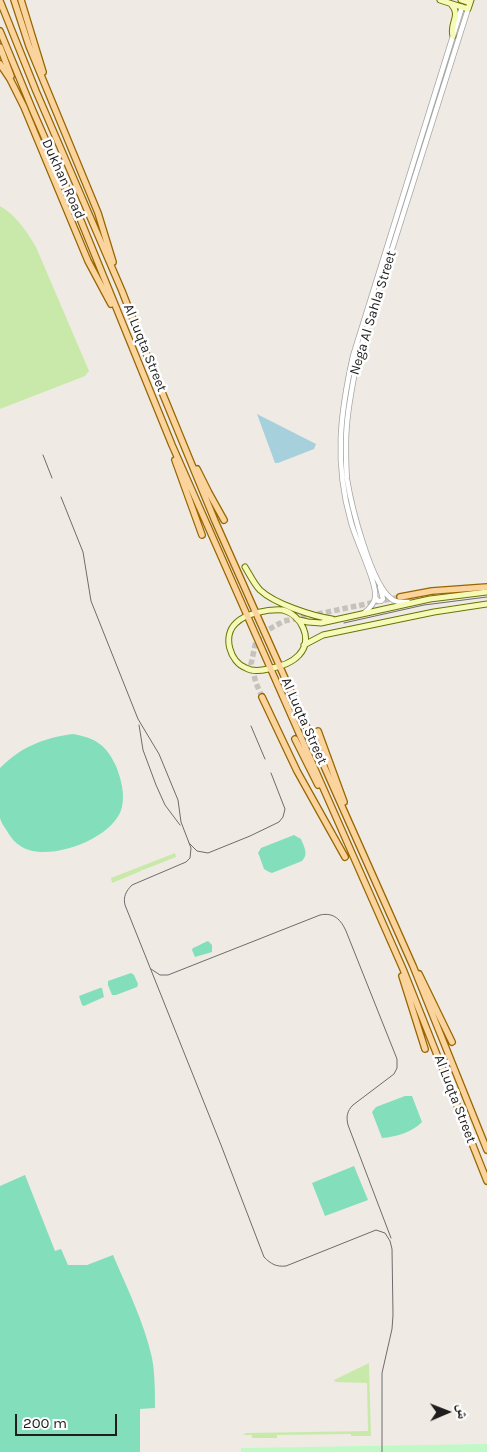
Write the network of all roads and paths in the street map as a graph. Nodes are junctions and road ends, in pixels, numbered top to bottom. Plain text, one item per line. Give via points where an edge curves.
1 (14, 0) edge
2 (21, 0) edge
3 (440, 0) edge
4 (0, 1) edge
5 (466, 1) edge
6 (450, 4) junction
7 (465, 8) junction
8 (0, 30) edge
9 (453, 36) junction
10 (0, 47) edge
11 (0, 64) edge
12 (24, 108) junction
13 (56, 112) junction
14 (122, 291) junction
15 (124, 328) junction
16 (172, 445) junction
17 (186, 450) junction
18 (224, 520) dead end
19 (202, 535) dead end
20 (245, 567) dead end
21 (376, 577) junction
22 (487, 586) edge
23 (487, 592) edge
24 (376, 597) junction
25 (400, 597) tunnel mouth
26 (420, 601) junction
27 (487, 604) edge
28 (364, 613) junction
29 (256, 614) junction
30 (248, 616) junction
31 (299, 619) junction
32 (335, 619) junction
33 (304, 646) junction
34 (280, 667) junction
35 (271, 669) junction
36 (262, 697) tunnel mouth
37 (318, 731) dead end
38 (295, 738) dead end
39 (363, 853) junction
40 (345, 857) dead end
41 (354, 858) junction
42 (390, 940) junction
43 (413, 966) junction
44 (452, 1042) dead end
45 (425, 1048) dead end
46 (487, 1150) edge
47 (487, 1181) edge

1 - 13 main road
2 - 13 main road
3 - 6 main road
4 - 14 main road, Dukhan Road
5 - 7 main road, Nega Al Sahla Street
6 - 7 main road
6 - 9 main road via 456,14 451,31
7 - 9 street, Nega Al Sahla Street
7 - 21 street, Nega Al Sahla Street via 357,360 349,401 346,435 348,480 356,520
8 - 15 main road, Dukhan Road
9 - 24 street, Nega Al Sahla Street via 352,356 342,408 343,488
10 - 12 main road
11 - 12 main road
12 - 15 main road via 88,261
13 - 14 main road via 98,213
14 - 17 main road, Al Luqta Street
15 - 16 main road, Al Luqta Street
16 - 19 main road
16 - 30 main road, Al Luqta Street
17 - 18 main road
17 - 29 main road, Al Luqta Street
20 - 32 main road via 259,589 270,598 318,617
21 - 24 street via 383,599 378,601
21 - 26 street, Nega Al Sahla Street via 392,599
22 - 25 main road
23 - 26 main road
24 - 28 street
26 - 28 main road
27 - 33 main road via 323,635
28 - 32 main road
29 - 30 main road
29 - 31 main road via 283,610
29 - 34 main road, Al Luqta Street
30 - 35 main road, Al Luqta Street
30 - 35 main road via 235,623 231,630 229,644 233,658 248,670
31 - 32 main road via 315,623
31 - 33 main road via 305,632
33 - 34 main road via 301,654
34 - 35 main road
34 - 39 main road, Al Luqta Street
35 - 41 main road, Al Luqta Street
36 - 40 main road
37 - 39 main road
38 - 41 main road
39 - 43 main road, Al Luqta Street
41 - 42 main road, Al Luqta Street
42 - 45 main road
42 - 47 main road, Al Luqta Street
43 - 44 main road
43 - 46 main road, Al Luqta Street

